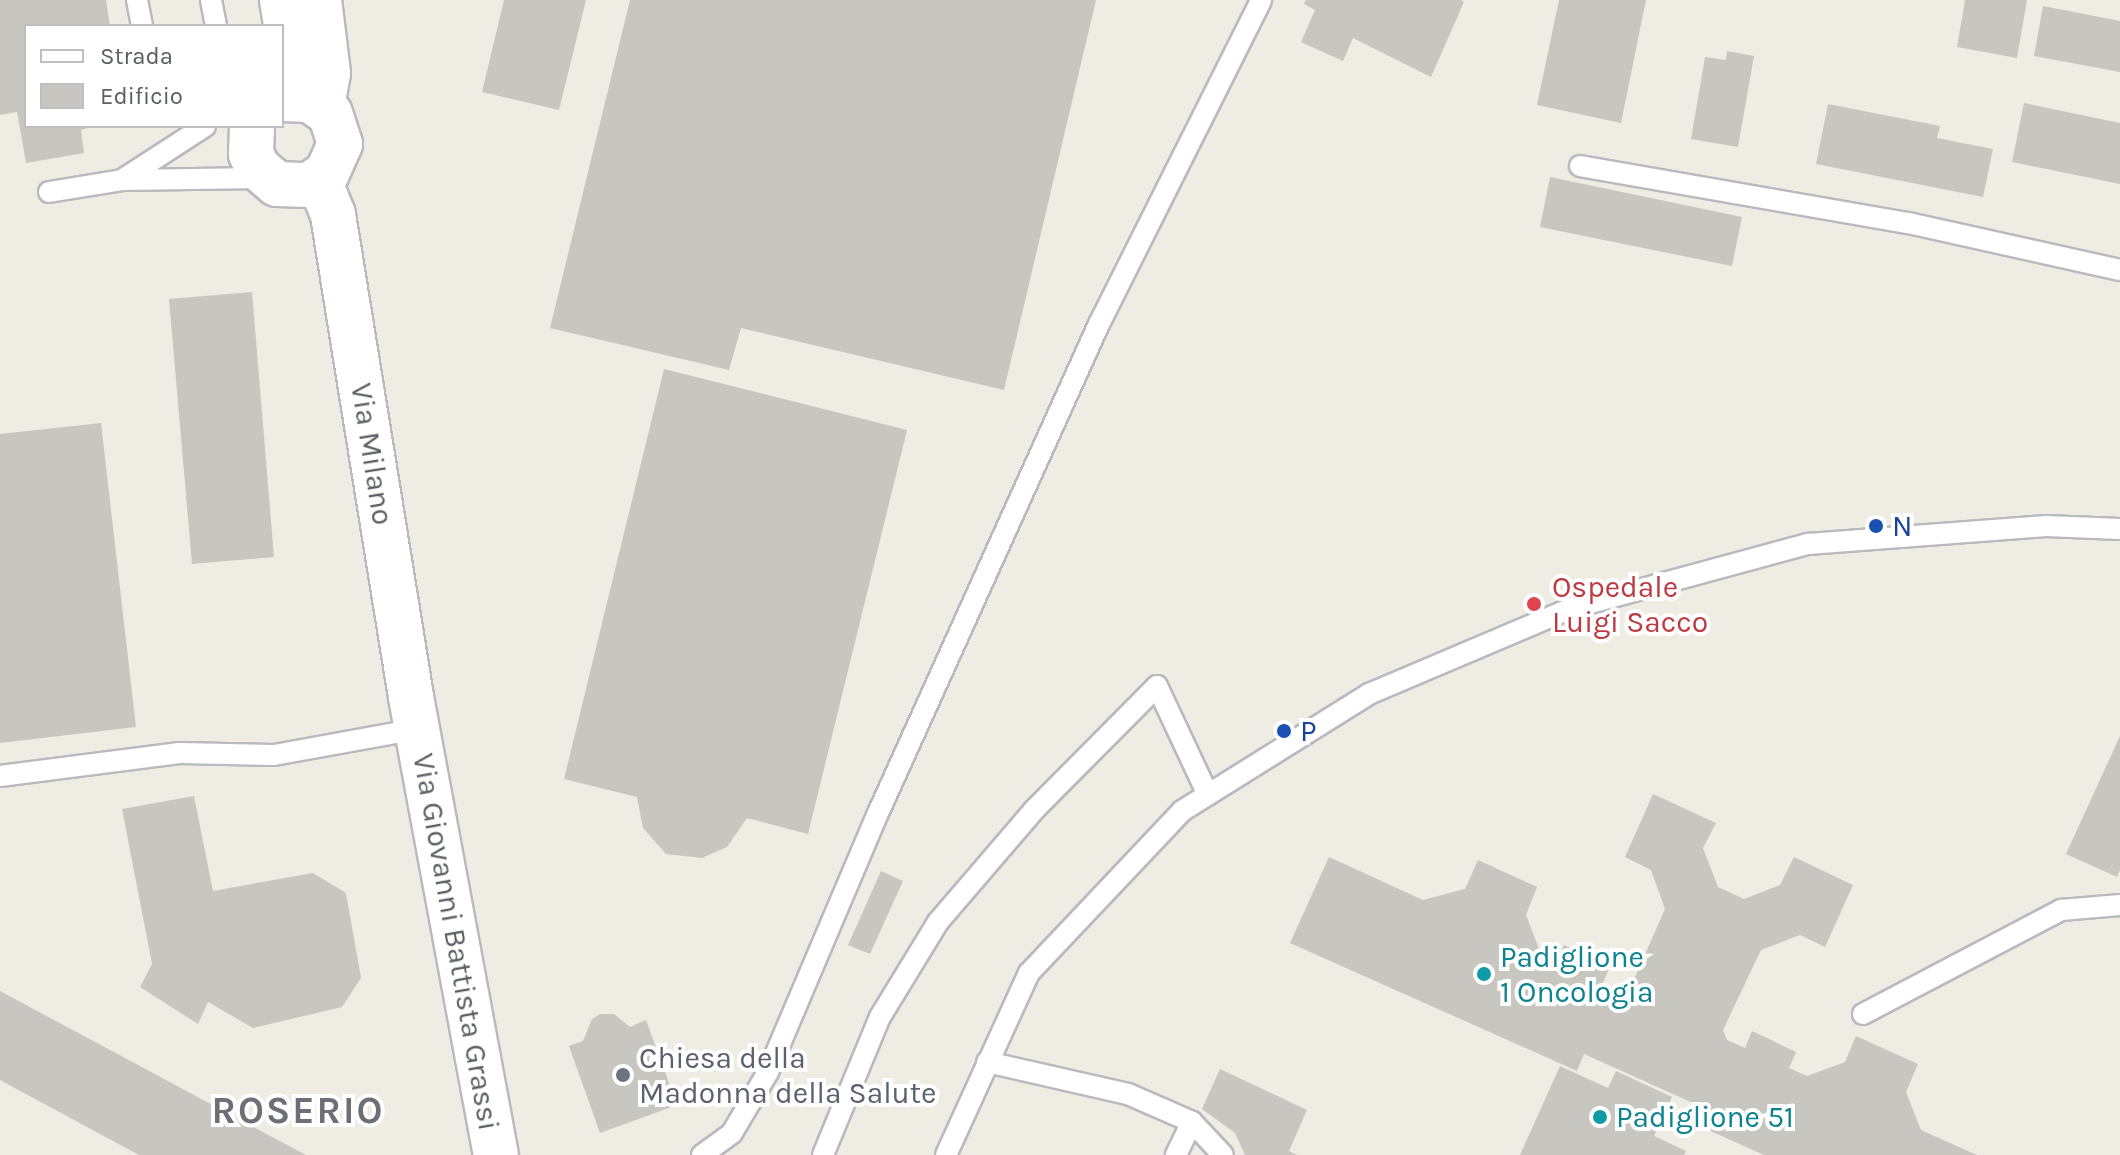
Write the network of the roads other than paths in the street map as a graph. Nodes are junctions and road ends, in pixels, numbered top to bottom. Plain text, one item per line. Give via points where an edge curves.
1 (137, 0) edge
2 (211, 0) edge
3 (282, 0) edge
4 (319, 0) edge
5 (1261, 0) edge
6 (142, 24) edge
7 (216, 24) edge
8 (284, 74) edge
9 (302, 103) edge
10 (202, 128) edge
11 (252, 128) edge
12 (1580, 166) dead end
13 (268, 178) junction
14 (122, 180) junction
15 (319, 180) junction
16 (49, 192) dead end
17 (2120, 270) edge
18 (2120, 529) edge
19 (417, 729) junction
20 (0, 776) edge
21 (1208, 795) junction
22 (2120, 905) edge
23 (1863, 1014) dead end
24 (987, 1062) junction
25 (1192, 1122) junction
26 (496, 1155) edge
27 (702, 1155) edge
28 (823, 1155) edge
29 (946, 1155) edge
30 (1176, 1155) edge
31 (1223, 1155) edge

1 - 6 lane
2 - 7 lane
3 - 8 main road via 289,43
4 - 9 main road via 328,73
5 - 27 lane via 1099,324 879,811 768,1072 732,1133
9 - 15 main road via 335,123 340,144 334,165
10 - 14 lane
11 - 13 main road via 251,154
12 - 17 lane via 1908,223
13 - 14 lane
13 - 15 main road via 288,186
14 - 16 lane
15 - 19 main road, Via Milano via 333,215
18 - 21 lane via 2046,526 1808,544 1572,608 1369,694
19 - 20 lane via 274,755 180,753
19 - 26 main road, Via Giovanni Battista Grassi
21 - 24 lane via 1182,811 1029,973
21 - 28 lane via 1157,686 1033,811 938,922 880,1017
22 - 23 lane via 2061,910
24 - 25 lane via 1128,1094
24 - 29 lane
25 - 30 lane
25 - 31 lane

